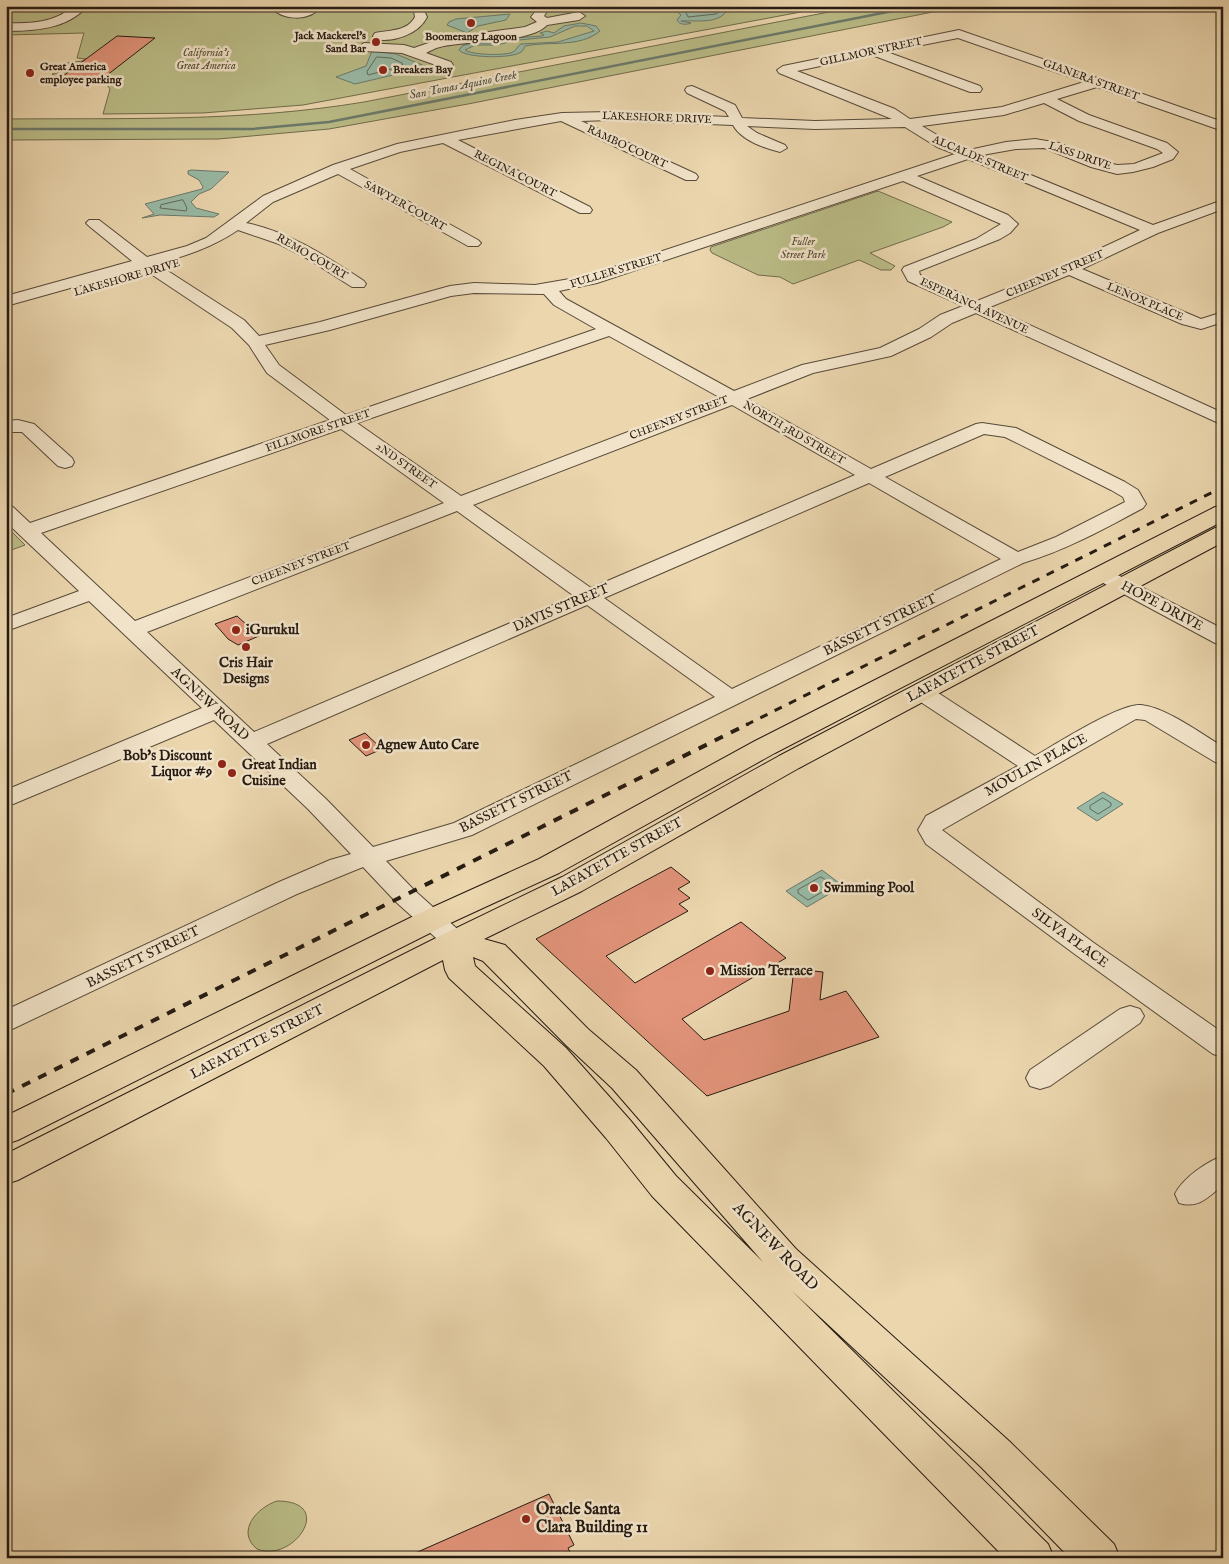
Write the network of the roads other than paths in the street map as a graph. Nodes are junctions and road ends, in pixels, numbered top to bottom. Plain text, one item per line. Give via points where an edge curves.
1 (81, 6) edge
2 (153, 6) edge
3 (178, 6) edge
4 (275, 6) edge
5 (316, 6) edge
6 (414, 6) edge
7 (535, 6) edge
8 (579, 16) dead end
9 (544, 22) junction
10 (6, 27) edge
11 (959, 34) joint
12 (397, 35) junction
13 (379, 36) dead end
14 (364, 46) dead end
15 (413, 47) junction
16 (872, 51) junction
17 (447, 65) dead end
18 (783, 70) joint
19 (1096, 83) junction
20 (975, 89) dead end
21 (692, 90) dead end
22 (1045, 99) junction
23 (562, 117) junction
24 (738, 122) junction
25 (909, 123) junction
26 (1223, 127) edge
27 (444, 138) junction
28 (780, 148) dead end
29 (967, 155) junction
30 (338, 168) junction
31 (903, 176) junction
32 (691, 177) dead end
33 (1223, 204) edge
34 (585, 210) dead end
35 (94, 223) dead end
36 (235, 225) junction
37 (1153, 230) junction
38 (473, 243) dead end
39 (150, 266) junction
40 (1069, 269) junction
41 (358, 284) dead end
42 (550, 288) junction
43 (6, 301) edge
44 (977, 307) junction
45 (6, 313) edge
46 (1223, 317) edge
47 (609, 330) junction
48 (255, 342) junction
49 (733, 398) junction
50 (1223, 420) edge
51 (344, 422) junction
52 (6, 426) edge
53 (65, 462) dead end
54 (871, 476) junction
55 (458, 503) junction
56 (6, 511) edge
57 (1223, 512) edge
58 (27, 531) junction
59 (1223, 533) edge
60 (1016, 559) junction
61 (1112, 580) junction
62 (92, 593) junction
63 (589, 596) junction
64 (6, 625) edge
65 (132, 630) junction
66 (1223, 638) edge
67 (921, 692) junction
68 (731, 698) junction
69 (217, 710) junction
70 (251, 742) junction
71 (1223, 757) edge
72 (1034, 766) junction
73 (6, 798) edge
74 (935, 822) joint
75 (367, 857) junction
76 (444, 930) junction
77 (1130, 1016) dead end
78 (6, 1022) edge
79 (1223, 1047) edge
80 (1040, 1078) dead end
81 (6, 1131) edge
82 (1223, 1168) edge
83 (6, 1170) edge
84 (1190, 1194) dead end
85 (1033, 1558) edge
86 (1099, 1558) edge

1 - 10 street via 59,22
2 - 3 street
4 - 5 street via 296,14 308,13
6 - 12 street via 419,10 421,20
7 - 9 street via 541,11 537,17
8 - 9 street
9 - 15 street via 514,34
11 - 16 street, GILLMOR STREET
11 - 19 street, GIANERA STREET
12 - 13 street
12 - 15 street
14 - 15 street
15 - 17 street
16 - 18 street, GILLMOR STREET
16 - 20 street
18 - 25 street, ALCALDE STREET via 890,112
19 - 22 street, LAKESHORE DRIVE
19 - 26 street, GIANERA STREET
21 - 24 street via 730,108
22 - 25 street, LAKESHORE DRIVE via 986,114
22 - 29 street, LASS DRIVE via 1171,152 1168,156 1122,170 1040,143
23 - 24 street, LAKESHORE DRIVE via 592,112
23 - 27 street, LAKESHORE DRIVE
23 - 32 street, RAMBO COURT
24 - 25 street, LAKESHORE DRIVE via 834,126
24 - 28 street via 752,136
25 - 29 street, ALCALDE STREET via 932,140
27 - 30 street, LAKESHORE DRIVE via 383,152
27 - 34 street, REGINA COURT
29 - 31 street, FULLER STREET
29 - 37 street, ALCALDE STREET
30 - 36 street, LAKESHORE DRIVE via 268,199
30 - 38 street, SAWYER COURT
31 - 42 street, FULLER STREET via 591,280
31 - 44 street, ESPERANCA AVENUE via 1003,218 1010,224 981,242 910,270 914,278
33 - 37 street, CHEENEY STREET
35 - 39 street, 2ND STREET
36 - 39 street, LAKESHORE DRIVE via 232,237 203,256
36 - 41 street, REMO COURT via 262,230 284,239
37 - 40 street, CHEENEY STREET
39 - 43 street, LAKESHORE DRIVE
39 - 45 street, LAKESHORE DRIVE
39 - 48 street, 2ND STREET via 238,324
40 - 44 street, CHEENEY STREET
40 - 46 street, LENOX PLACE via 1200,324
42 - 47 street, NORTH 3RD STREET via 560,302
42 - 48 street, FULLER STREET via 450,290
44 - 49 street, CHEENEY STREET via 946,319 885,352 808,369
44 - 50 street, ESPERANCA AVENUE
47 - 49 street, NORTH 3RD STREET
47 - 51 street, FILLMORE STREET
48 - 51 street, 2ND STREET via 273,369
49 - 54 street, NORTH 3RD STREET
49 - 55 street, CHEENEY STREET
51 - 55 street, 2ND STREET
51 - 58 street, FILLMORE STREET
52 - 53 street via 28,428
54 - 60 street, NORTH 3RD STREET
54 - 60 street, DAVIS STREET via 982,428 1010,432 1131,494 1136,504 1068,539
54 - 63 street, DAVIS STREET
55 - 63 street, 2ND STREET
55 - 65 street, CHEENEY STREET
56 - 58 street, AGNEW ROAD
57 - 61 main road, LAFAYETTE STREET
58 - 62 street, AGNEW ROAD
59 - 61 main road, LAFAYETTE STREET
60 - 68 street, BASSETT STREET
61 - 66 street, HOPE DRIVE
61 - 67 main road, LAFAYETTE STREET
61 - 76 main road, LAFAYETTE STREET via 765,747 549,866
62 - 64 street
62 - 65 street, AGNEW ROAD
63 - 68 street, 2ND STREET
63 - 70 street, DAVIS STREET
65 - 69 street, AGNEW ROAD
67 - 72 street
67 - 76 main road, LAFAYETTE STREET via 788,762 572,884
68 - 75 street, BASSETT STREET via 463,829
69 - 70 street, AGNEW ROAD
69 - 73 street
70 - 75 street, AGNEW ROAD
71 - 72 street, MOULIN PLACE via 1153,715 1140,711 1128,714
72 - 74 street, MOULIN PLACE
74 - 79 street, SILVA PLACE via 930,830 935,838
75 - 76 street, AGNEW ROAD
75 - 78 street, BASSETT STREET via 288,888
76 - 81 main road, LAFAYETTE STREET
76 - 83 main road, LAFAYETTE STREET
76 - 85 main road via 460,970 555,1058 664,1186
76 - 86 main road, AGNEW ROAD via 494,952 577,1037 624,1079 783,1260 995,1454
77 - 80 street
82 - 84 street

